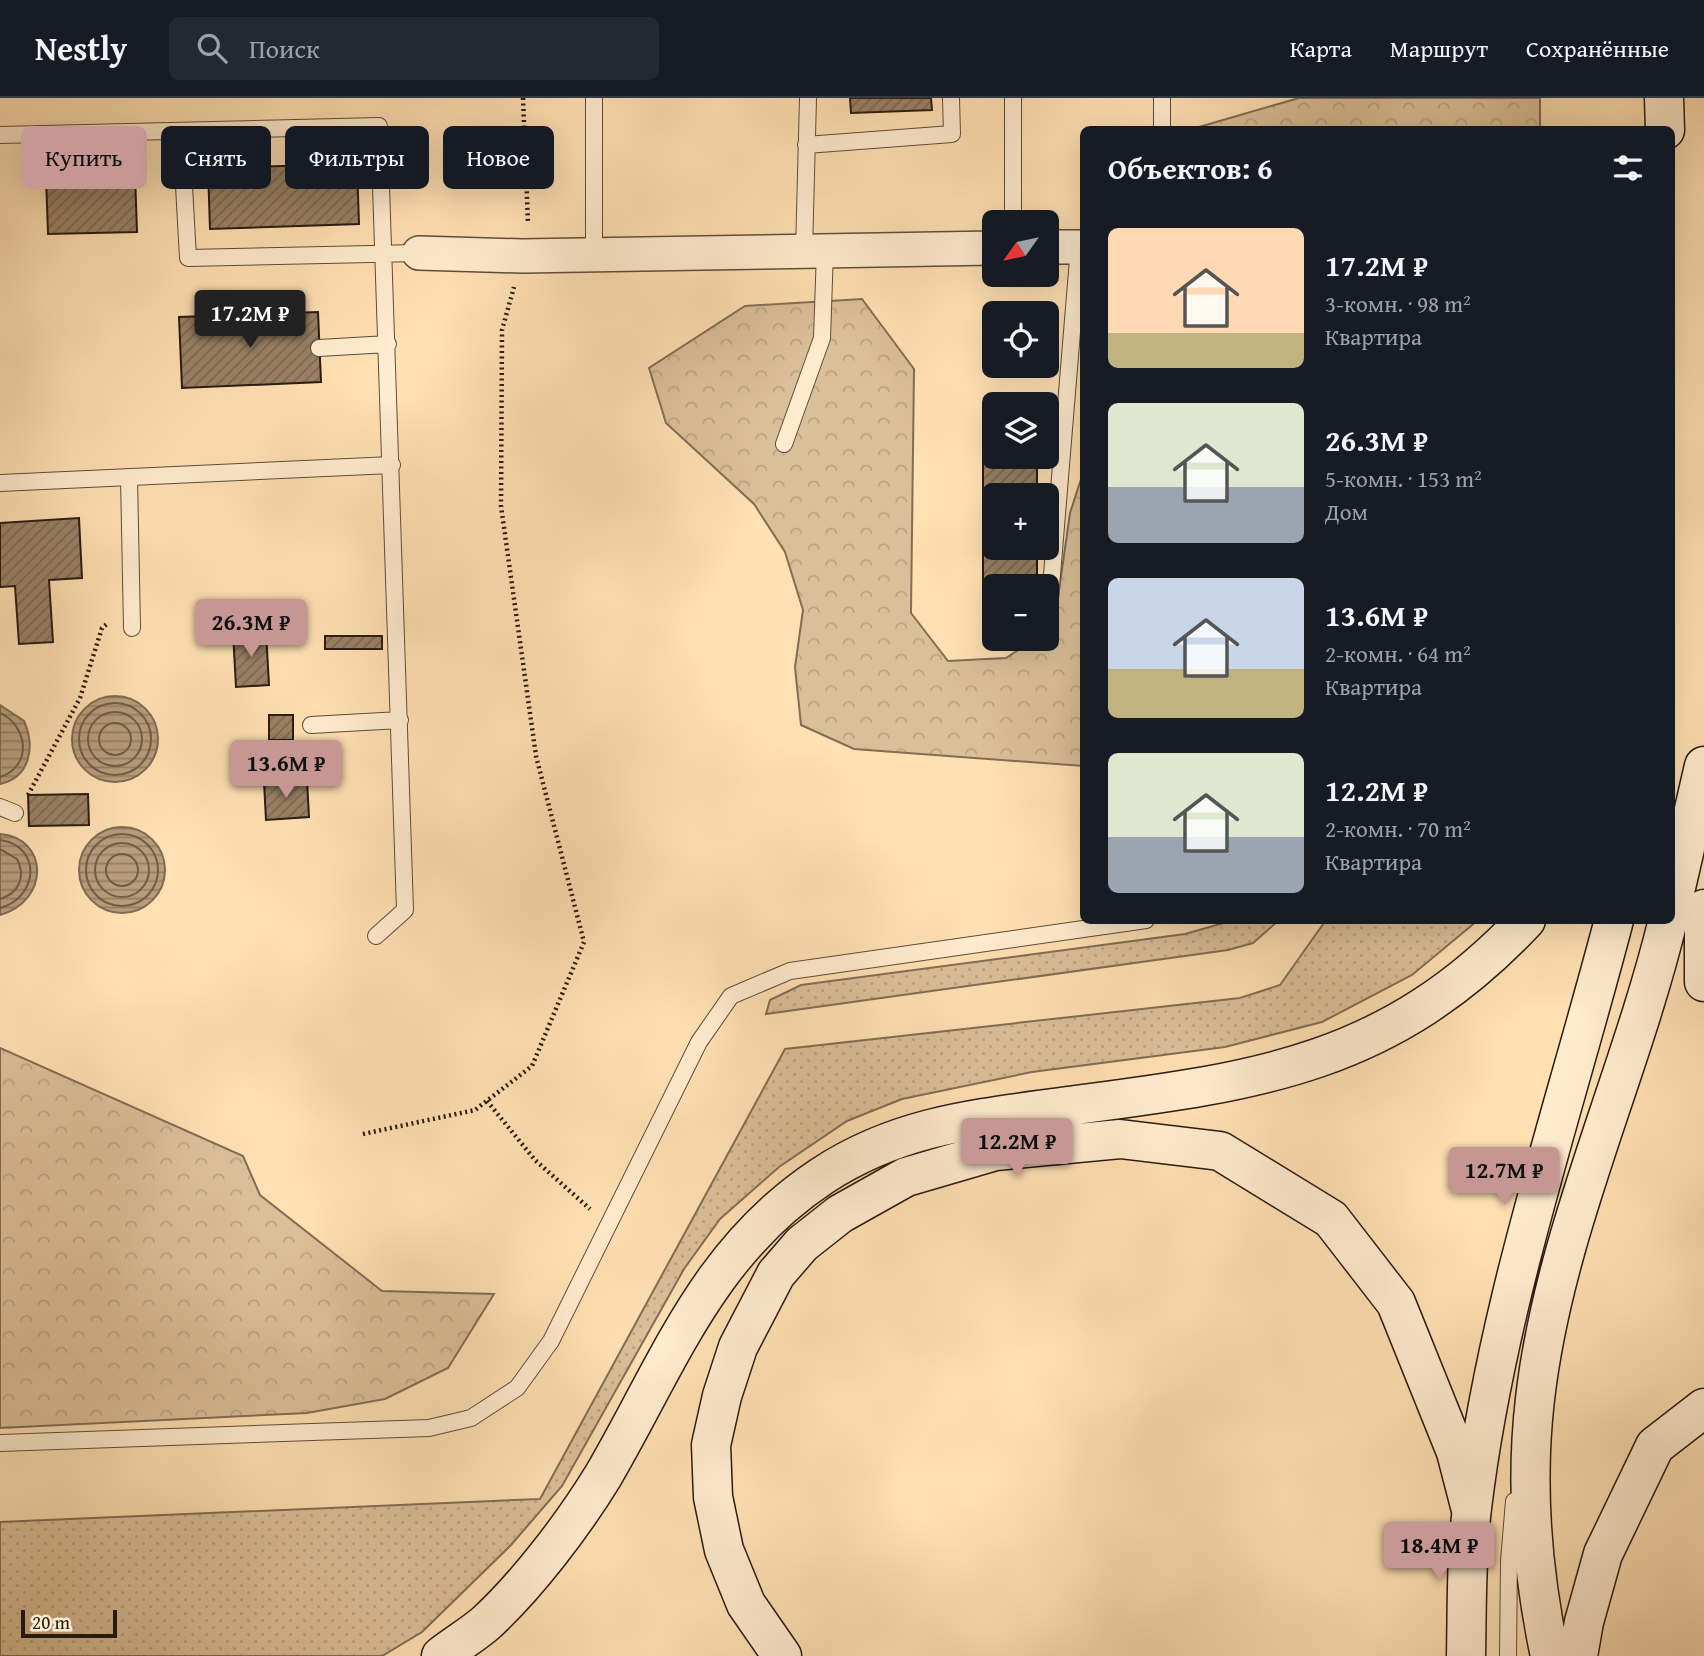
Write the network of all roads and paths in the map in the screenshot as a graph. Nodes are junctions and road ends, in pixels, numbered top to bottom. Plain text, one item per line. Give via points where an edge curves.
1 (523, 98) edge
2 (594, 98) edge
3 (808, 98) edge
4 (951, 98) edge
5 (1013, 98) edge
6 (1163, 98) edge
7 (1664, 98) edge
8 (1162, 126) edge
9 (1665, 126) edge
10 (271, 130) edge
11 (161, 132) edge
12 (0, 135) edge
13 (806, 145) junction
14 (184, 189) edge
15 (1013, 210) edge
16 (1059, 247) edge
17 (1080, 247) edge
18 (982, 248) edge
19 (815, 252) junction
20 (386, 253) junction
21 (419, 253) joint
22 (594, 254) junction
23 (522, 256) junction
24 (1080, 258) edge
25 (388, 344) junction
26 (320, 348) dead end
27 (784, 444) dead end
28 (392, 465) junction
29 (129, 477) junction
30 (0, 483) edge
31 (1052, 574) edge
32 (131, 607) junction
33 (132, 628) dead end
34 (400, 720) junction
35 (311, 725) dead end
36 (1704, 765) edge
37 (28, 795) dead end
38 (1675, 892) edge
39 (1704, 909) edge
40 (1118, 924) edge
41 (1522, 924) edge
42 (1613, 924) edge
43 (1667, 924) edge
44 (376, 936) dead end
45 (1704, 982) edge
46 (487, 1101) junction
47 (363, 1134) dead end
48 (609, 1225) junction
49 (1535, 1398) junction
50 (1704, 1408) edge
51 (0, 1443) edge
52 (1471, 1510) junction
53 (441, 1656) edge
54 (782, 1656) edge
55 (1465, 1656) edge
56 (1508, 1656) edge
57 (1550, 1656) edge
58 (1578, 1656) edge

1 - 23 path via 529,218
2 - 22 lane
3 - 13 lane
4 - 13 lane via 952,134
5 - 15 lane
6 - 8 lane
7 - 9 main road
10 - 20 lane via 379,127
11 - 12 lane
13 - 19 lane
14 - 20 lane via 188,258
16 - 17 street
18 - 19 street
19 - 22 street
19 - 27 lane via 822,338
20 - 21 lane
20 - 25 lane
21 - 23 street
22 - 23 street
23 - 46 path via 502,330 501,506 536,756 584,943 533,1066
24 - 31 lane
25 - 26 lane
25 - 28 lane
28 - 29 lane
28 - 34 lane
29 - 30 lane
29 - 32 lane
32 - 33 lane
32 - 37 path via 102,628 80,698
34 - 35 lane
34 - 44 lane via 405,909
36 - 38 main road
39 - 45 main road
40 - 48 lane via 790,971 731,996 699,1042
41 - 53 main road via 1491,958 1436,1002 1371,1039 1307,1063 1193,1090 951,1122 899,1137 823,1176 764,1224 723,1268 690,1314 601,1478 544,1558 485,1623
42 - 52 main road via 1535,1204 1488,1400
43 - 49 main road via 1647,1001 1574,1224 1546,1332
46 - 47 path via 475,1110
46 - 48 path via 535,1160
48 - 51 lane via 551,1341 517,1388 471,1418 429,1427
49 - 56 lane via 1516,1480
49 - 57 main road via 1530,1475 1534,1558
50 - 58 main road via 1655,1446 1603,1554
52 - 54 main road via 1456,1452 1396,1303 1331,1219 1220,1151 1120,1139 995,1151 906,1177 839,1214 802,1244 776,1274 738,1347 711,1445 713,1497 724,1550 746,1604
52 - 55 main road

